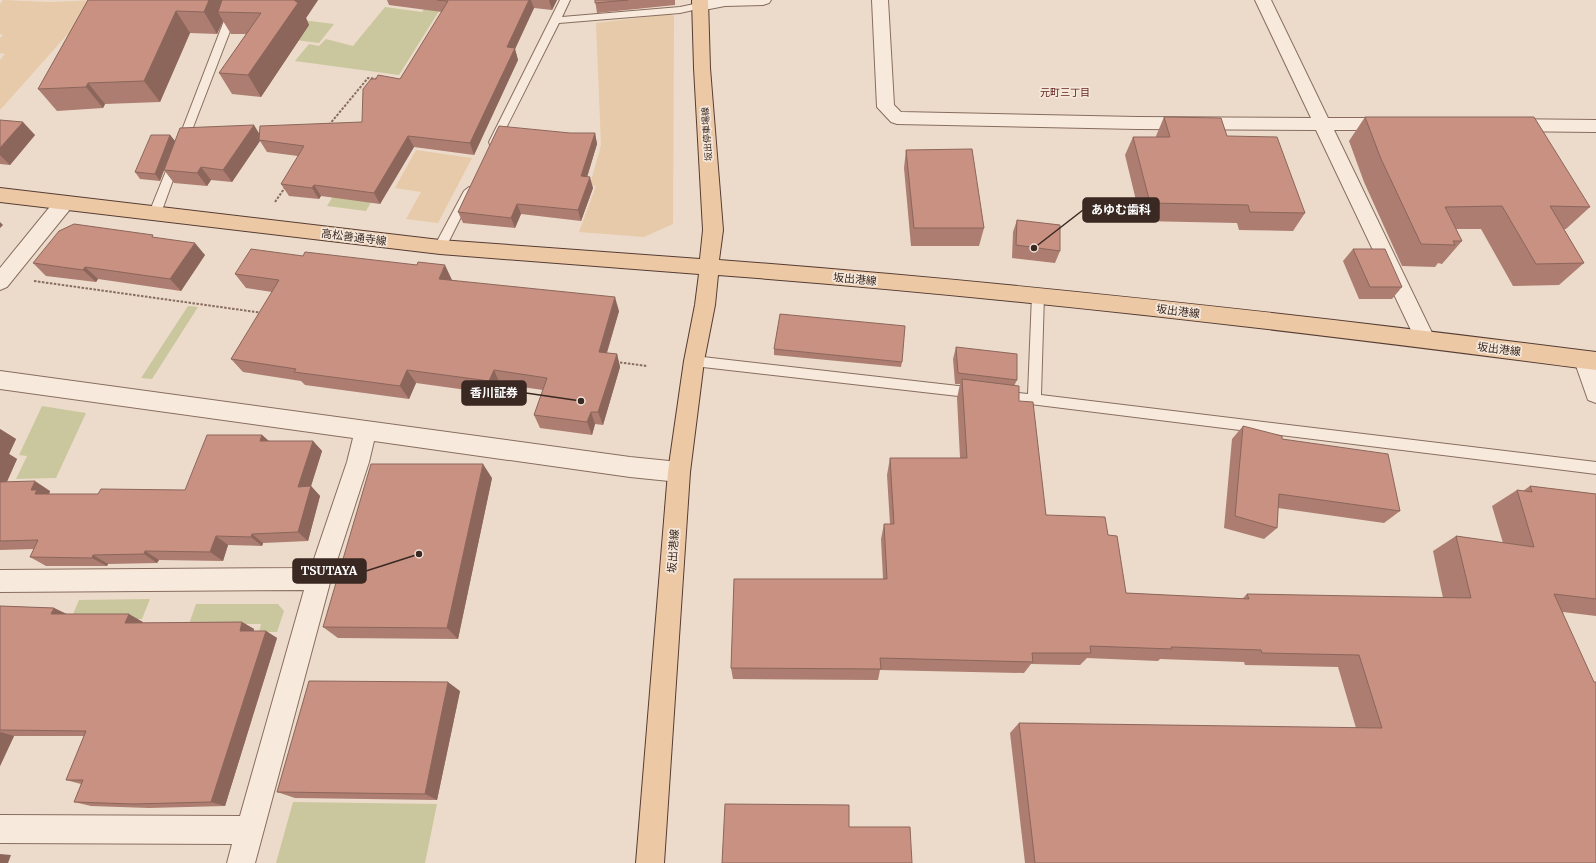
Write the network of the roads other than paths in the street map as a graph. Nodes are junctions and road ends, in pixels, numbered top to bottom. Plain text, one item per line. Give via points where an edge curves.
1 (236, 0) edge
2 (565, 0) edge
3 (763, 0) edge
4 (880, 0) edge
5 (1262, 0) edge
6 (699, 3) edge
7 (556, 20) junction
8 (1321, 123) junction
9 (1407, 124) edge
10 (1494, 125) edge
11 (1596, 126) edge
12 (489, 151) edge
13 (475, 179) edge
14 (0, 195) edge
15 (64, 203) junction
16 (155, 214) junction
17 (440, 247) junction
18 (709, 268) junction
19 (2, 280) edge
20 (1038, 295) junction
21 (1426, 339) junction
22 (1590, 360) edge
23 (694, 362) junction
24 (0, 380) edge
25 (1596, 394) edge
26 (1034, 400) junction
27 (366, 430) junction
28 (1596, 468) edge
29 (679, 472) junction
30 (320, 579) junction
31 (0, 581) edge
32 (0, 829) edge
33 (251, 830) junction
34 (241, 863) edge
35 (650, 863) edge

1 - 16 lane
2 - 7 lane
3 - 6 street
4 - 8 street via 886,107 896,118 1137,123
5 - 8 street
6 - 7 lane via 680,10
6 - 18 main road, 坂出停車場線 via 713,230
7 - 12 lane
8 - 9 street
8 - 21 street
10 - 11 street
13 - 17 lane
14 - 15 main road, 高松善通寺線
15 - 16 main road, 高松善通寺線
15 - 19 street
16 - 17 main road, 高松善通寺線
17 - 18 main road, 高松善通寺線
18 - 20 main road, 坂出港線
18 - 23 main road, 坂出港線
20 - 21 main road, 坂出港線
20 - 26 lane
21 - 22 main road, 坂出港線
22 - 25 street
23 - 26 lane via 732,364
23 - 29 main road, 坂出港線
24 - 27 street
26 - 28 lane
27 - 29 street
27 - 30 street
29 - 35 main road, 坂出港線
30 - 31 street
30 - 33 street
32 - 33 street
33 - 34 street

